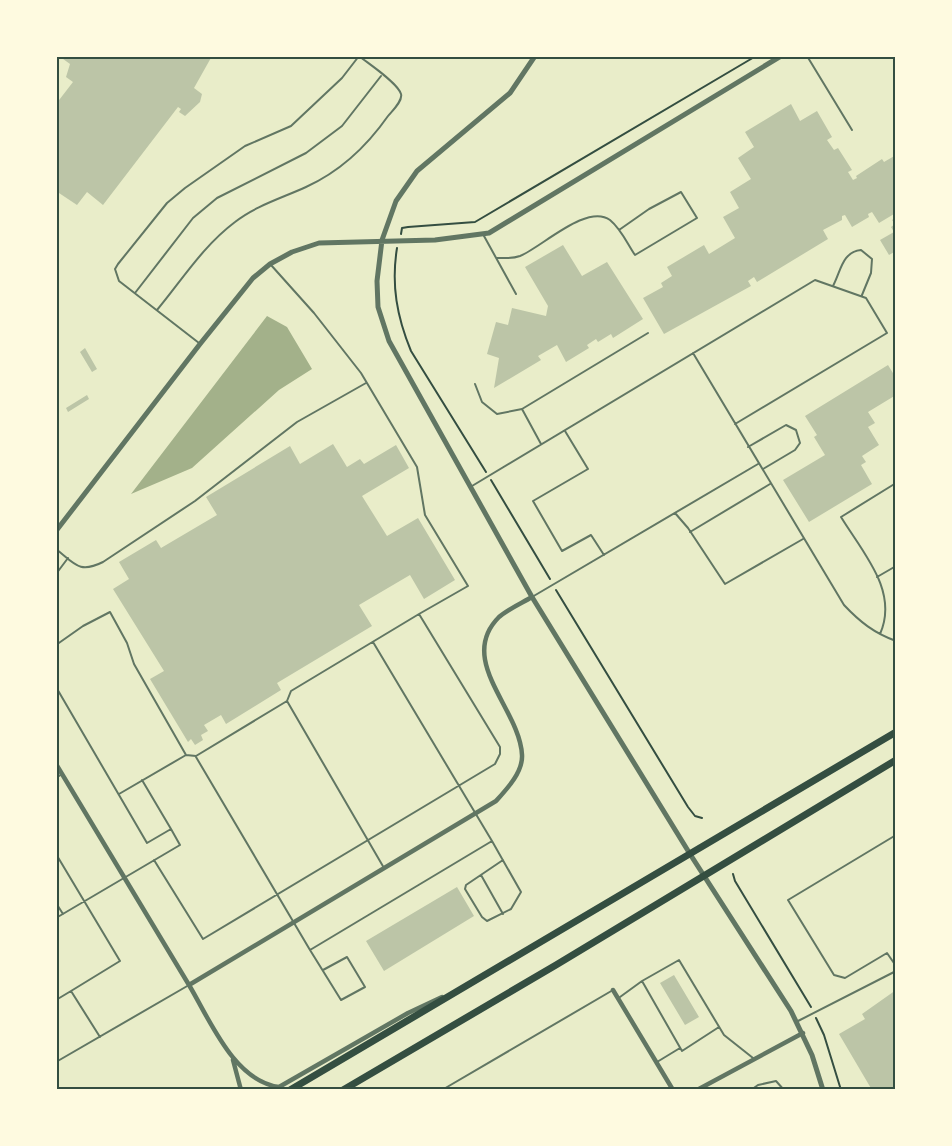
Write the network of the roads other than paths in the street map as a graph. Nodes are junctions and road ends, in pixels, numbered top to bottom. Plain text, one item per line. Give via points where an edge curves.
1 (359, 56) edge
2 (535, 56) edge
3 (781, 56) edge
4 (807, 56) edge
5 (382, 75) junction
6 (852, 130) dead end
7 (619, 230) junction
8 (483, 234) junction
9 (382, 240) junction
10 (497, 258) junction
11 (270, 264) junction
12 (833, 286) junction
13 (135, 293) junction
14 (516, 294) dead end
15 (861, 296) junction
16 (157, 310) junction
17 (648, 333) dead end
18 (200, 344) junction
19 (693, 353) junction
20 (366, 383) junction
21 (475, 384) dead end
22 (522, 409) junction
23 (735, 424) junction
24 (564, 430) junction
25 (542, 444) junction
26 (748, 447) junction
27 (758, 464) junction
28 (762, 470) junction
29 (896, 483) edge
30 (770, 484) junction
31 (470, 488) junction
32 (675, 513) junction
33 (56, 531) edge
34 (690, 532) junction
35 (803, 539) junction
36 (56, 549) edge
37 (604, 555) junction
38 (68, 558) junction
39 (896, 566) edge
40 (56, 574) edge
41 (877, 577) junction
42 (532, 597) junction
43 (419, 614) junction
44 (880, 635) junction
45 (896, 641) edge
46 (373, 642) junction
47 (56, 646) edge
48 (56, 687) edge
49 (286, 702) junction
50 (896, 732) edge
51 (186, 755) junction
52 (196, 756) junction
53 (896, 760) edge
54 (56, 764) edge
55 (62, 774) junction
56 (56, 778) edge
57 (142, 780) junction
58 (460, 785) junction
59 (119, 794) junction
60 (476, 813) junction
61 (171, 829) junction
62 (896, 835) edge
63 (369, 839) junction
64 (492, 841) junction
65 (56, 854) edge
66 (690, 854) junction
67 (154, 860) junction
68 (503, 860) junction
69 (384, 868) junction
70 (480, 874) junction
71 (704, 875) junction
72 (124, 878) junction
73 (278, 894) junction
74 (84, 902) junction
75 (56, 904) edge
76 (63, 914) junction
77 (504, 914) junction
78 (56, 918) edge
79 (294, 922) junction
80 (310, 950) junction
81 (896, 966) edge
82 (323, 970) junction
83 (896, 971) edge
84 (475, 981) junction
85 (642, 981) junction
86 (189, 985) junction
87 (613, 990) joint
88 (71, 991) junction
89 (618, 999) junction
90 (56, 1000) edge
91 (797, 1022) junction
92 (719, 1027) junction
93 (803, 1034) junction
94 (100, 1037) junction
95 (680, 1048) junction
96 (232, 1058) junction
97 (755, 1059) junction
98 (56, 1062) edge
99 (656, 1062) junction
100 (241, 1090) edge
101 (290, 1090) edge
102 (343, 1090) edge
103 (442, 1090) edge
104 (673, 1090) edge
105 (697, 1090) edge
106 (751, 1090) edge
107 (784, 1090) edge
108 (823, 1090) edge

1 - 5 lane
1 - 13 lane via 342,78 291,126 245,146 202,174 167,203 115,269 119,281
2 - 9 street via 510,93 417,171 396,201
3 - 8 street
4 - 6 lane
5 - 13 lane via 342,126 306,153 217,198 194,218
5 - 16 lane via 396,86 401,99 361,149 341,167 308,187 236,220 213,240
7 - 7 lane via 635,255 697,218 681,192
7 - 10 lane via 609,219 593,216 520,256
8 - 9 street via 435,240
8 - 10 lane
9 - 11 street via 319,243
9 - 31 street via 377,281 378,307 389,341
10 - 14 lane
11 - 18 street via 253,278
11 - 20 lane via 342,347
12 - 15 lane
12 - 15 lane via 846,256 861,250 872,260 871,273
12 - 19 lane via 815,280
13 - 16 lane
15 - 23 lane via 866,298 887,333
16 - 18 lane
17 - 22 lane
18 - 33 street
19 - 23 lane
19 - 24 lane
20 - 38 lane via 296,422 195,501 103,562 89,569 79,567
20 - 43 lane via 417,466 425,515 468,586
21 - 22 lane via 482,402 497,414
22 - 25 lane
23 - 26 lane
24 - 25 lane
24 - 37 lane via 588,469 533,501 562,551 591,535
25 - 31 lane
26 - 27 lane
26 - 28 lane via 786,425 800,436 795,450
27 - 28 lane
27 - 32 lane
28 - 30 lane
29 - 41 lane via 841,517
30 - 34 lane
30 - 35 lane
31 - 42 street
32 - 34 lane
32 - 37 lane
34 - 35 lane via 725,584
35 - 44 lane via 844,605
36 - 38 lane
37 - 42 lane
38 - 40 lane
39 - 41 lane
41 - 44 lane via 884,590 887,610
42 - 60 street via 499,617 488,634 483,653 488,673 516,726 523,756 514,781 496,800
42 - 66 street
43 - 46 lane
43 - 58 lane via 500,747 494,764
44 - 45 lane
46 - 49 lane via 291,691
46 - 58 lane
47 - 51 lane via 83,626 110,612 134,664
48 - 59 lane
49 - 52 lane
49 - 63 lane
50 - 66 highway
51 - 52 lane
51 - 57 lane
52 - 73 lane
53 - 71 highway
54 - 55 street
55 - 56 lane
55 - 72 street
57 - 59 lane
57 - 61 lane
58 - 60 lane
58 - 63 lane
59 - 61 lane via 147,843
60 - 64 lane
60 - 69 street
61 - 67 lane via 180,845
62 - 81 lane via 788,900 834,975 845,978 887,953
63 - 69 lane
63 - 73 lane
64 - 68 lane
64 - 80 lane
65 - 74 lane
66 - 71 street
66 - 84 highway
67 - 72 lane
67 - 73 lane via 204,938
68 - 70 lane
68 - 77 lane via 521,892 515,904
69 - 79 street
70 - 77 lane
70 - 77 lane via 468,882 466,888 482,917 491,921
71 - 91 street
71 - 102 highway
72 - 74 lane
72 - 86 street
73 - 79 lane
74 - 76 lane
74 - 88 lane via 120,961
75 - 76 lane
76 - 78 lane
79 - 80 lane
79 - 86 street
80 - 82 lane
82 - 82 lane via 341,1000 365,987 347,957
83 - 91 lane
84 - 96 street via 408,1013 284,1086 271,1086 254,1079
84 - 101 highway
85 - 89 lane
85 - 92 lane via 679,960
85 - 95 lane
86 - 94 lane
86 - 96 street
87 - 89 street
87 - 103 lane
88 - 90 lane
88 - 94 lane
89 - 99 street
91 - 93 street
92 - 95 lane via 682,1051
92 - 97 lane via 726,1037
93 - 97 street
93 - 108 street
94 - 98 lane
95 - 99 lane
96 - 100 street
97 - 105 street
99 - 104 street
106 - 107 lane via 776,1081

